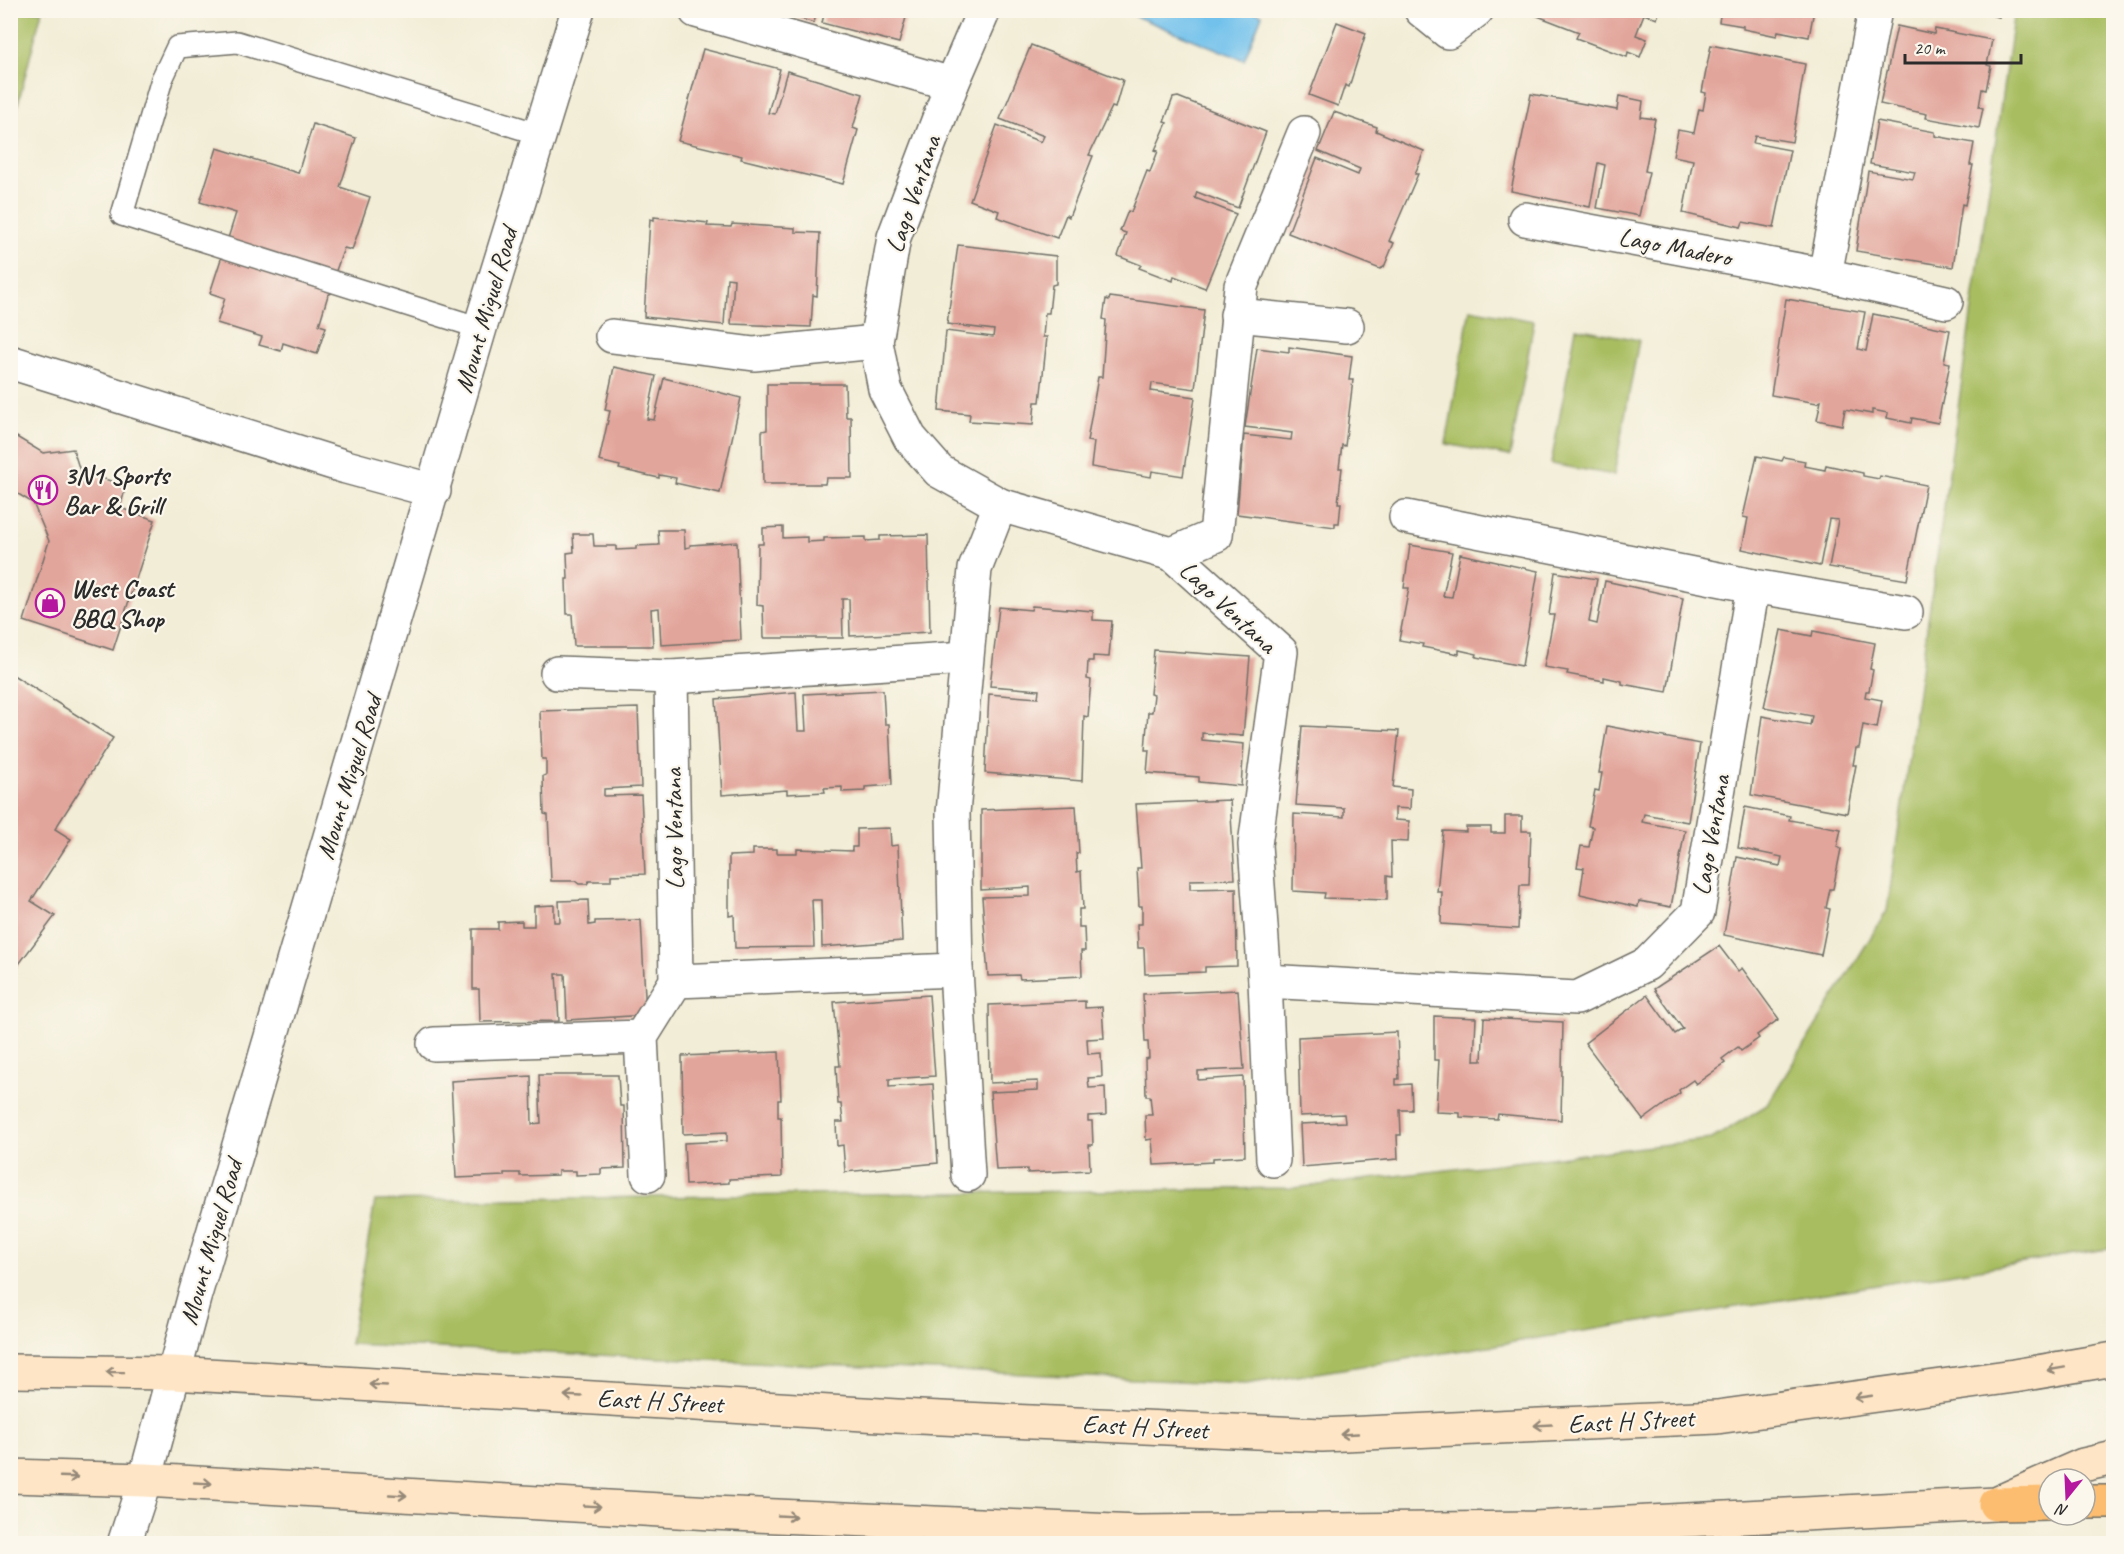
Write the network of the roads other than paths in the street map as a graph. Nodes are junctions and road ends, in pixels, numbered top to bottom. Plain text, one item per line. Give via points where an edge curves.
1 (578, 10) edge
2 (984, 10) edge
3 (1421, 10) edge
4 (1477, 10) edge
5 (1875, 10) edge
6 (696, 11) edge
7 (952, 84) junction
8 (1304, 133) dead end
9 (539, 134) junction
10 (1525, 219) dead end
11 (1825, 275) junction
12 (1946, 302) dead end
13 (1237, 315) junction
14 (1347, 326) dead end
15 (480, 328) junction
16 (612, 336) dead end
17 (876, 342) junction
18 (10, 362) edge
19 (434, 491) junction
20 (1000, 505) junction
21 (1406, 517) dead end
22 (1172, 554) junction
23 (1753, 586) junction
24 (1906, 612) dead end
25 (966, 658) junction
26 (557, 673) dead end
27 (671, 677) junction
28 (956, 970) junction
29 (676, 981) junction
30 (1265, 981) junction
31 (641, 1036) junction
32 (435, 1044) dead end
33 (1273, 1160) dead end
34 (648, 1175) dead end
35 (968, 1175) dead end
36 (2114, 1359) edge
37 (10, 1371) edge
38 (173, 1373) junction
39 (2114, 1458) edge
40 (2079, 1467) edge
41 (10, 1476) edge
42 (145, 1480) junction
43 (2037, 1486) edge
44 (2097, 1502) edge
45 (2114, 1502) edge
46 (2037, 1503) edge
47 (1995, 1504) junction
48 (124, 1544) edge

1 - 9 street, Mount Miguel Road
2 - 7 street, Lago Ventana
3 - 4 street via 1448,32
5 - 11 street
6 - 7 street
7 - 17 street, Lago Ventana via 894,237
8 - 13 street via 1241,286
9 - 15 street, Mount Miguel Road
9 - 15 lane via 237,42 177,47 162,80 122,215
10 - 11 street, Lago Madero
11 - 12 street, Lago Madero
13 - 14 street
13 - 22 street via 1216,535
15 - 19 street, Mount Miguel Road
16 - 17 street via 754,354
17 - 20 street, Lago Ventana via 885,388 910,438 939,471
18 - 19 street
19 - 38 street, Mount Miguel Road
20 - 22 street, Lago Ventana
20 - 25 street via 975,569
21 - 23 street
22 - 30 street, Lago Ventana via 1281,652 1255,846
23 - 24 street
23 - 30 street, Lago Ventana via 1698,912 1647,964 1577,998
25 - 27 street
25 - 28 street via 953,813
26 - 27 street
27 - 29 street, Lago Ventana
28 - 29 street
28 - 35 street
29 - 31 street
30 - 33 street, Lago Ventana
31 - 32 street
31 - 34 street
36 -> 38 main road, East H Street via 1717,1417 1322,1435 897,1416
38 -> 37 main road, East H Street
38 - 42 street, Mount Miguel Road
39 - 40 main road
41 -> 42 main road
42 -> 47 main road via 712,1513 1137,1532 1535,1528
42 - 48 street, Mount Miguel Road
43 - 47 main road
44 - 45 highway
46 - 47 highway

